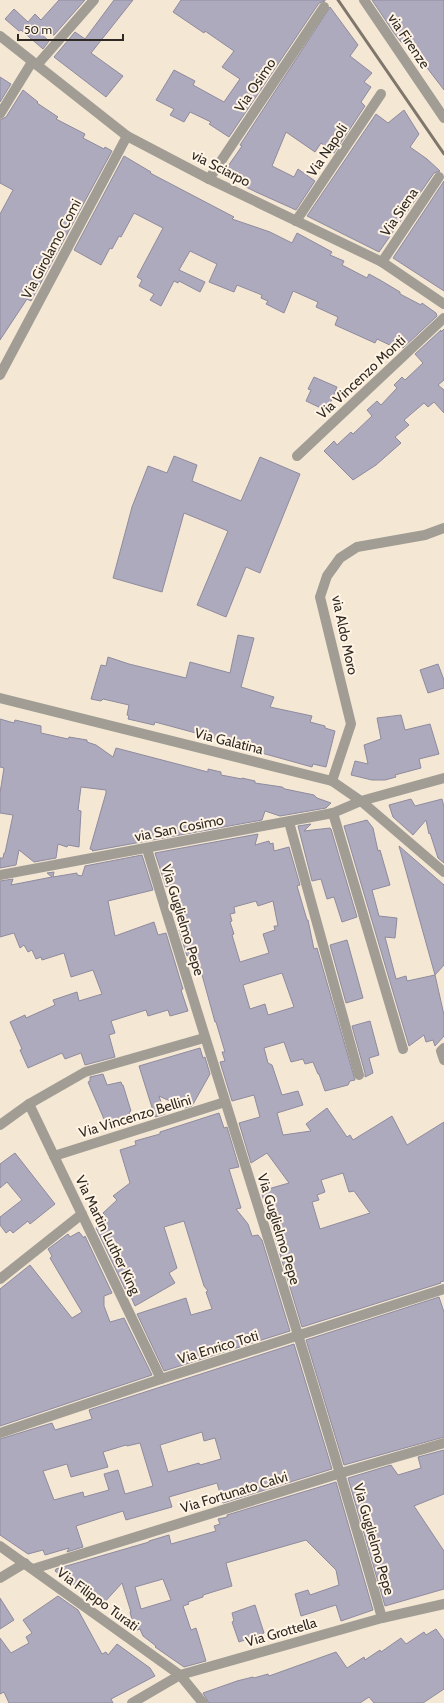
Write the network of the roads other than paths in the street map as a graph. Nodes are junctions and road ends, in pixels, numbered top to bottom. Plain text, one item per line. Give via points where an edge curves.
1 (94, 0) edge
2 (364, 0) edge
3 (324, 7) dead end
4 (0, 36) edge
5 (35, 63) junction
6 (381, 94) dead end
7 (0, 114) edge
8 (444, 118) edge
9 (127, 136) junction
10 (439, 177) dead end
11 (209, 179) junction
12 (296, 220) junction
13 (382, 262) junction
14 (444, 304) edge
15 (444, 318) edge
16 (0, 375) edge
17 (297, 456) dead end
18 (444, 528) edge
19 (0, 698) edge
20 (444, 778) edge
21 (332, 781) junction
22 (361, 802) junction
23 (333, 813) junction
24 (289, 822) junction
25 (147, 849) junction
26 (444, 872) edge
27 (0, 875) edge
28 (204, 1038) junction
29 (402, 1048) dead end
30 (444, 1048) edge
31 (444, 1060) edge
32 (359, 1075) dead end
33 (225, 1102) junction
34 (29, 1104) junction
35 (0, 1125) edge
36 (54, 1156) junction
37 (82, 1214) junction
38 (0, 1279) edge
39 (444, 1289) edge
40 (298, 1336) junction
41 (161, 1378) junction
42 (0, 1433) edge
43 (444, 1443) edge
44 (341, 1473) junction
45 (0, 1546) edge
46 (29, 1566) junction
47 (0, 1578) edge
48 (444, 1604) edge
49 (382, 1618) junction
50 (180, 1675) junction
51 (132, 1703) edge
52 (203, 1703) edge

1 - 5 street
2 - 8 street, via Firenze
3 - 11 street, Via Osimo
4 - 5 street, via Sciarpo
5 - 7 street
5 - 9 street, via Sciarpo
6 - 12 street, Via Napoli
9 - 11 street, via Sciarpo
9 - 16 street, Via Girolamo Comi
10 - 13 street, Via Siena
11 - 12 street, via Sciarpo
12 - 13 street, via Sciarpo
13 - 14 street, via Sciarpo
15 - 17 street, Via Vincenzo Monti
18 - 21 street, via Aldo Moro via 425,535 357,547 340,558 327,576 320,597 351,724
19 - 21 street, Via Galatina
20 - 22 street
21 - 22 street, Via Galatina
22 - 23 street, via San Cosimo
22 - 26 street, Via Galatina
23 - 24 street, via San Cosimo
23 - 29 street
24 - 25 street, via San Cosimo
24 - 32 street
25 - 27 street, via San Cosimo
25 - 28 street, Via Guglielmo Pepe
28 - 33 street, Via Guglielmo Pepe
28 - 34 street via 85,1072
30 - 31 street via 441,1051
33 - 36 street, Via Vincenzo Bellini
33 - 40 street, Via Guglielmo Pepe
34 - 35 street
34 - 36 street, Via Martin Luther King
36 - 37 street, Via Martin Luther King
37 - 38 street
37 - 41 street, Via Martin Luther King
39 - 40 street, Via Enrico Toti
40 - 41 street, Via Enrico Toti
40 - 44 street, Via Guglielmo Pepe
41 - 42 street, Via Enrico Toti
43 - 44 street, Via Fortunato Calvi
44 - 46 street, Via Fortunato Calvi
44 - 49 street, Via Guglielmo Pepe
45 - 46 street, Via Filippo Turati
46 - 47 street, Via Fortunato Calvi
46 - 50 street, Via Filippo Turati
48 - 49 street, Via Grottella
49 - 50 street, Via Grottella
50 - 51 street, Via Grottella
50 - 52 street, Via Filippo Turati

